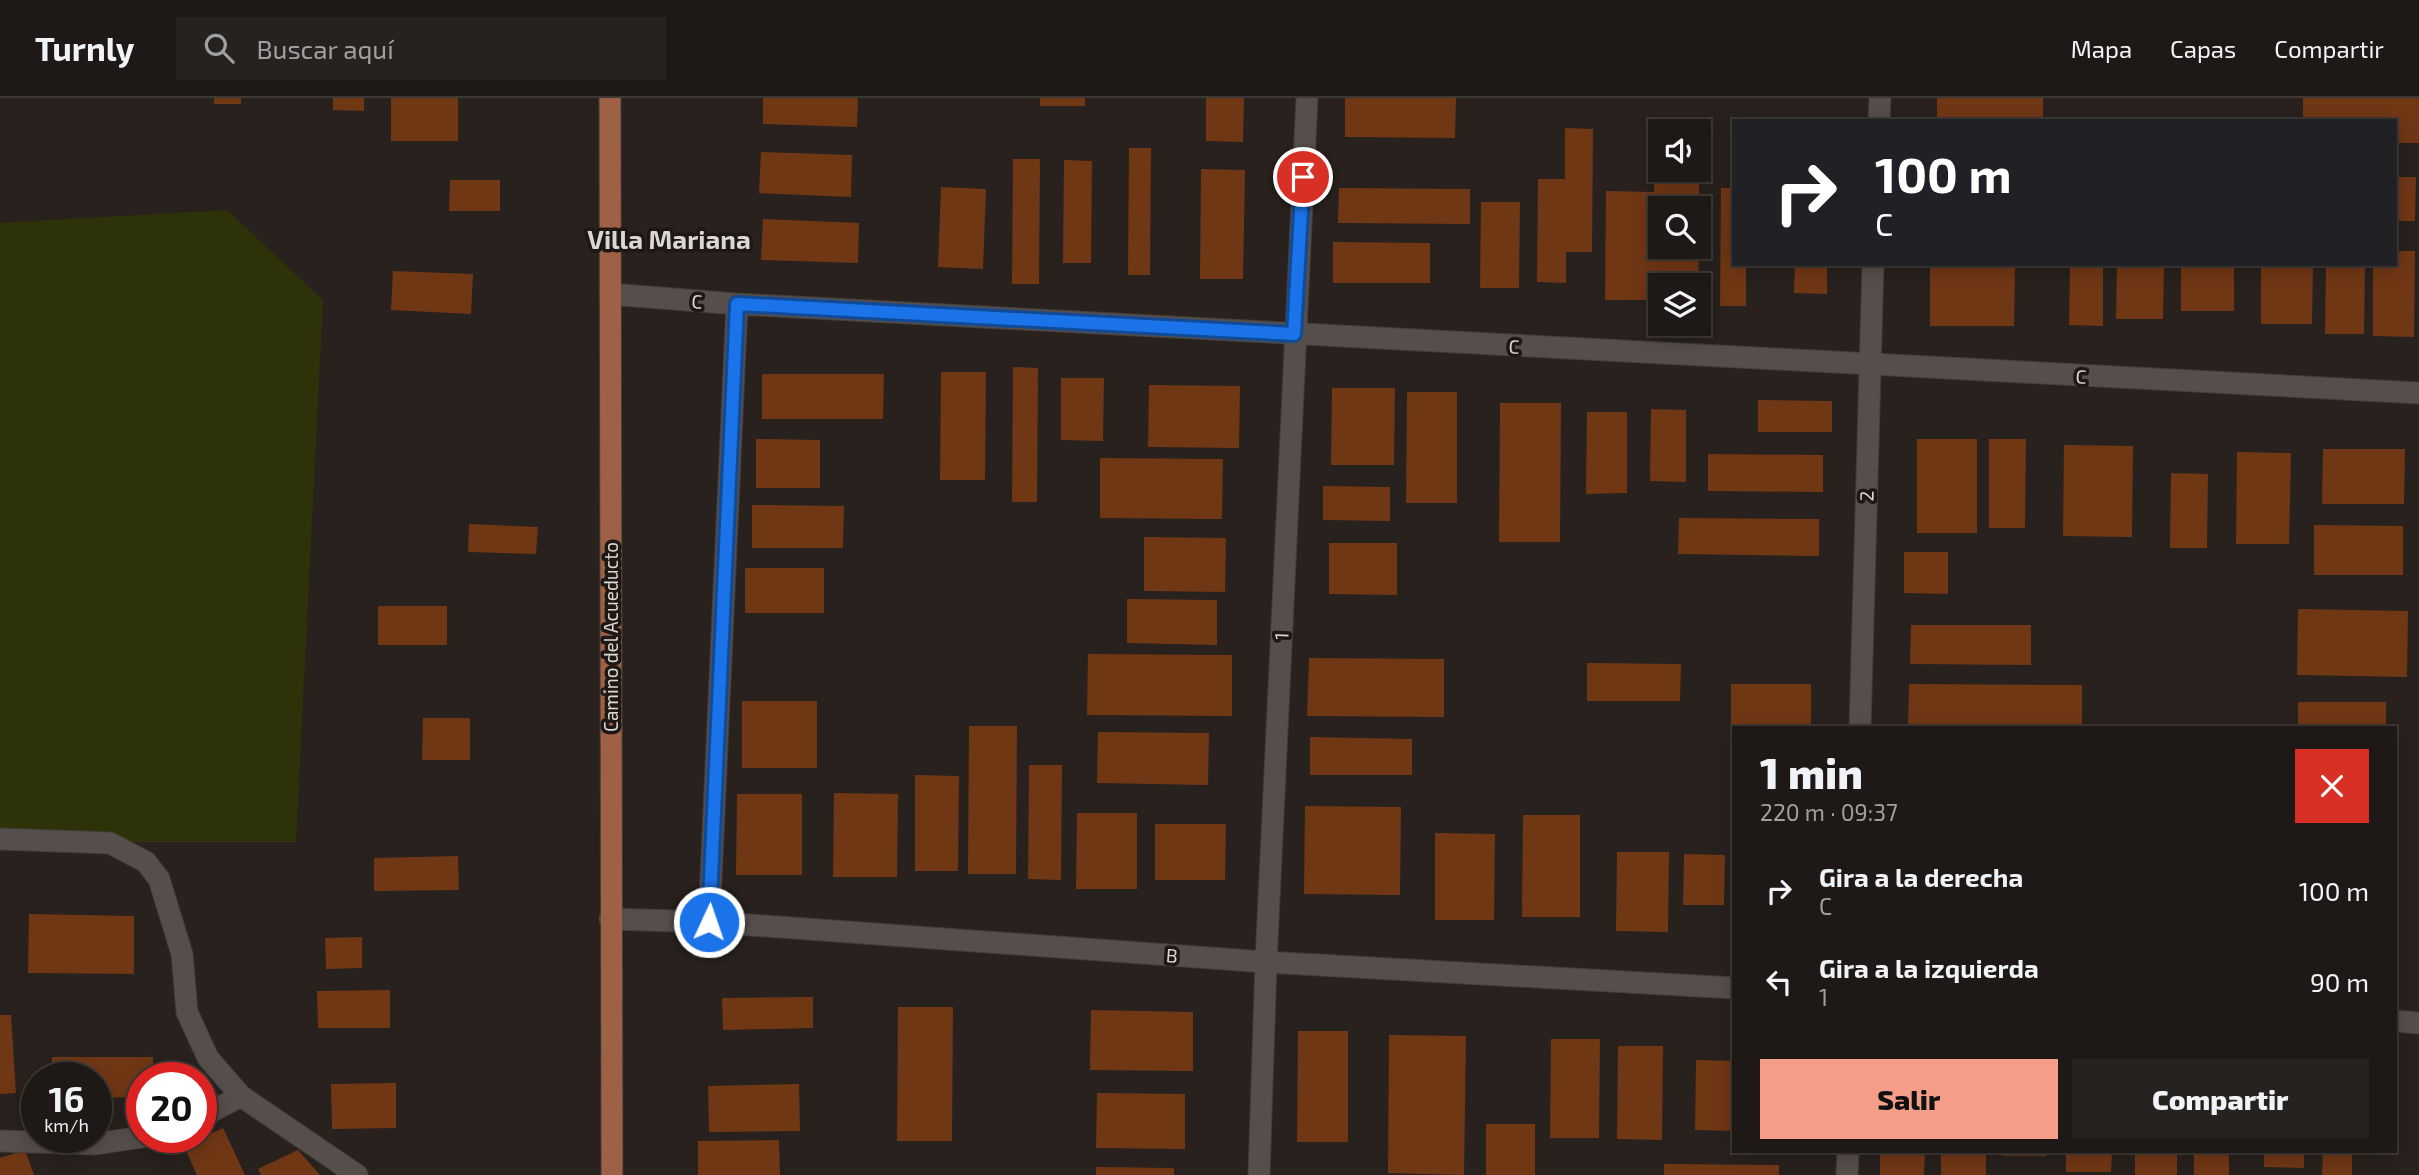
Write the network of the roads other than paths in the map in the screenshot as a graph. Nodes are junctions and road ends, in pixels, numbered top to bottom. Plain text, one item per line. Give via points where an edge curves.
1 (610, 98) edge
2 (1307, 98) edge
3 (1880, 98) edge
4 (1879, 119) edge
5 (1873, 266) edge
6 (610, 294) junction
7 (737, 304) junction
8 (1294, 334) junction
9 (1870, 365) junction
10 (2419, 393) edge
11 (1860, 726) edge
12 (0, 839) edge
13 (610, 919) junction
14 (709, 922) junction
15 (1266, 962) junction
16 (1732, 988) edge
17 (2397, 1021) edge
18 (2419, 1023) edge
19 (241, 1096) junction
20 (217, 1109) edge
21 (126, 1139) edge
22 (0, 1141) edge
23 (1848, 1153) edge
24 (357, 1175) edge
25 (612, 1175) edge
26 (1259, 1175) edge
27 (1847, 1175) edge

1 - 6 main road, Camino del Acueducto
2 - 8 street, 1
3 - 4 street
5 - 9 street, 2
6 - 7 street, C
6 - 13 main road, Camino del Acueducto
7 - 8 street, C
7 - 14 street
8 - 9 street, C
8 - 15 street, 1
9 - 10 street, C
9 - 11 street, 2
12 - 19 street via 110,843 146,862 159,879 182,954 187,1012 208,1058
13 - 14 street, B
13 - 25 main road, Camino del Acueducto
14 - 15 street, B
15 - 16 street, B
15 - 26 street, 1
17 - 18 street
19 - 20 street
19 - 24 street
21 - 22 street via 96,1144
23 - 27 street

